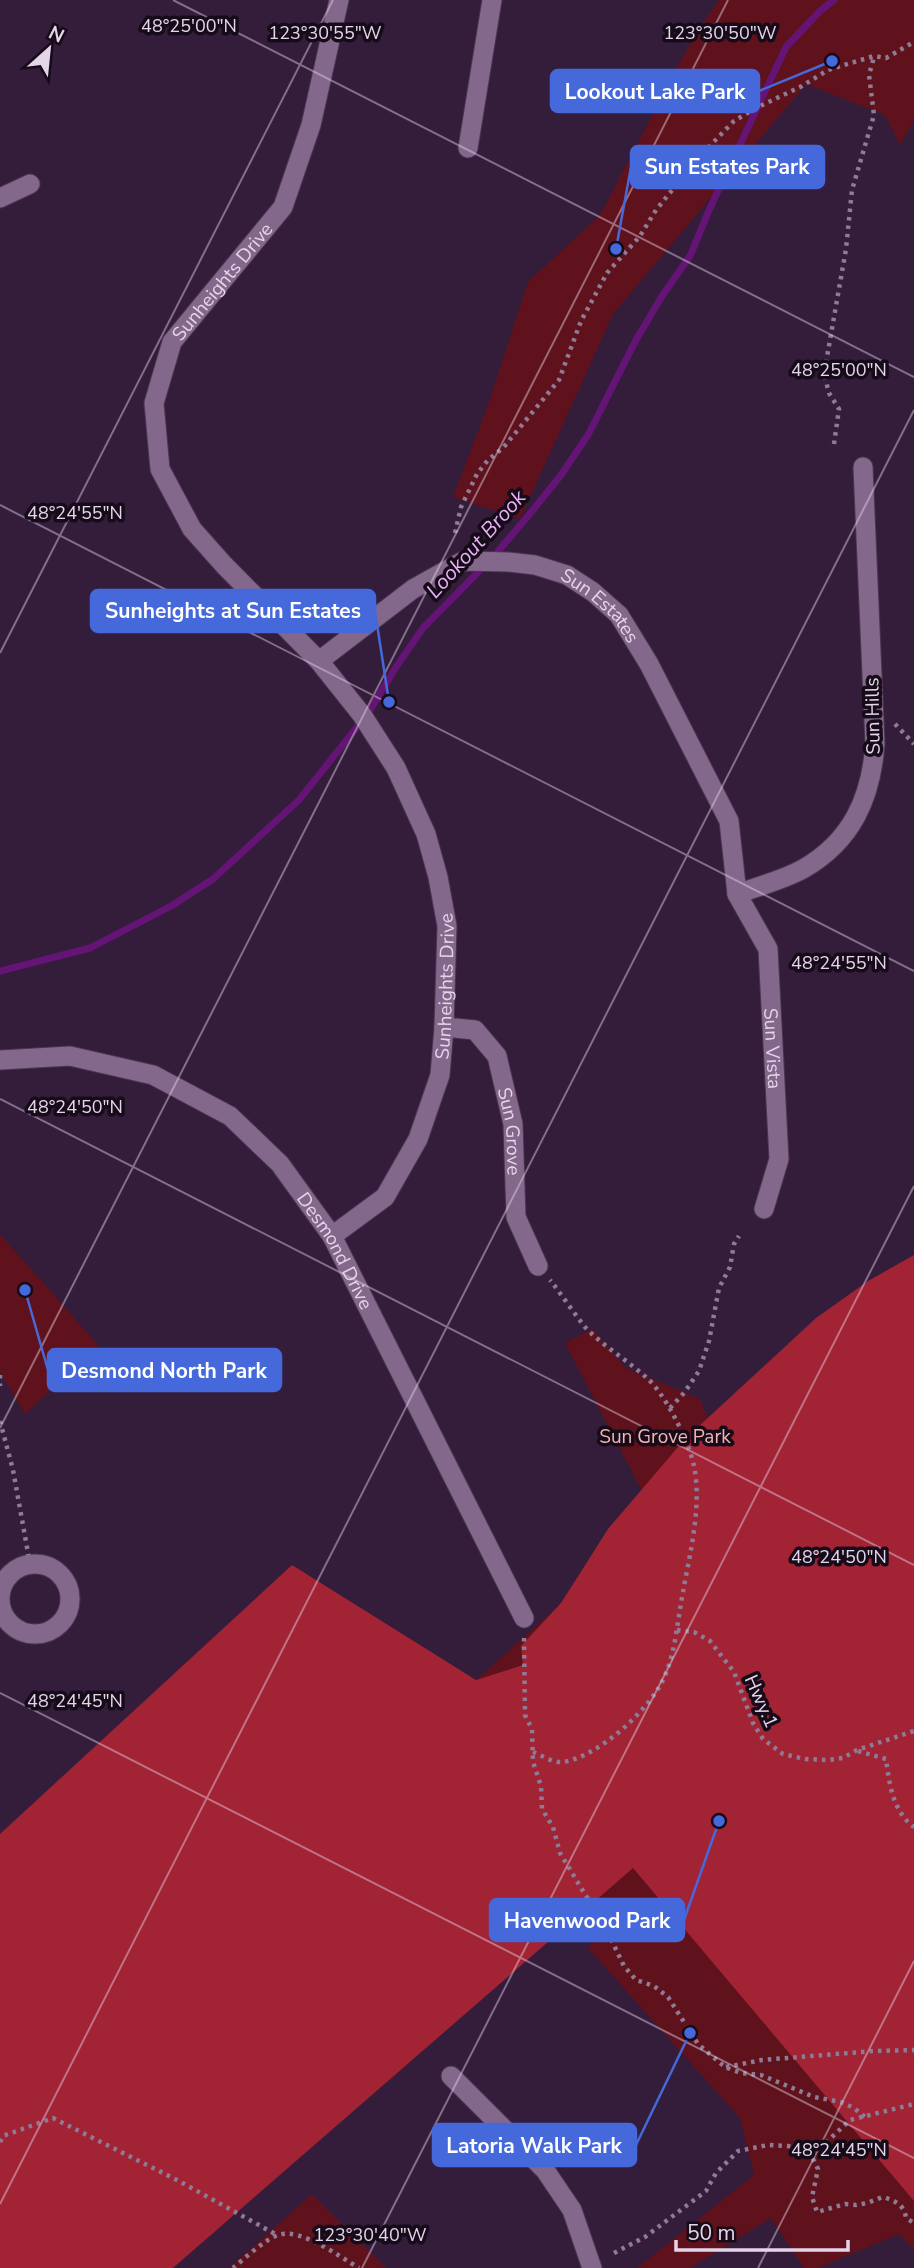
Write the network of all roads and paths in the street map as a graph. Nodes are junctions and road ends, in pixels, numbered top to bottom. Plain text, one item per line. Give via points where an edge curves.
1 (339, 0) edge
2 (492, 0) edge
3 (914, 42) edge
4 (874, 56) junction
5 (468, 148) dead end
6 (30, 184) dead end
7 (0, 198) edge
8 (834, 444) dead end
9 (863, 467) dead end
10 (455, 533) dead end
11 (319, 662) junction
12 (892, 722) dead end
13 (914, 744) edge
14 (737, 894) junction
15 (444, 1027) junction
16 (0, 1060) edge
17 (764, 1209) dead end
18 (332, 1236) junction
19 (739, 1236) dead end
20 (538, 1266) joint
21 (0, 1375) edge
22 (0, 1386) edge
23 (670, 1408) junction
24 (0, 1421) edge
25 (30, 1564) junction
26 (524, 1618) joint
27 (4, 1625) edge
28 (677, 1630) junction
29 (914, 1731) edge
30 (857, 1751) junction
31 (533, 1752) junction
32 (914, 1827) edge
33 (914, 2050) edge
34 (725, 2067) junction
35 (451, 2076) dead end
36 (914, 2104) edge
37 (865, 2117) junction
38 (0, 2142) edge
39 (810, 2151) junction
40 (914, 2223) edge
41 (277, 2235) junction
42 (614, 2253) dead end
43 (233, 2268) edge
44 (359, 2268) edge
45 (592, 2268) edge

1 - 11 street, Sunheights Drive via 311,125 283,207 172,342 154,402 160,469 192,529
2 - 5 street
3 - 4 path via 886,58
4 - 8 path via 869,75 874,115 852,190 824,374 839,409
4 - 10 path via 828,70 756,108 734,121 699,157 607,273 581,321 559,380 477,474
6 - 7 street
9 - 14 street, Sun Hills via 875,744 868,792 857,816 832,848 803,869
11 - 14 street, Sun Estates via 413,589 463,561 522,563 567,575 619,615 649,664 729,821
11 - 15 street, Sunheights Drive via 389,757 426,834 447,926
12 - 13 path
14 - 17 street, Sun Vista via 768,949 779,1159
15 - 18 street, Sunheights Drive via 440,1075 418,1139 385,1197
15 - 20 street, Sun Grove via 475,1030 497,1056 513,1124 516,1217
16 - 18 street, Desmond Drive via 70,1056 153,1075 230,1116 280,1164
18 - 26 street, Desmond Drive
19 - 23 path via 719,1288 699,1371
20 - 23 path via 586,1328 649,1380
21 - 22 path
23 - 28 path via 694,1465 696,1496
24 - 25 path
25 - 27 street via 5,1580 0,1594
25 - 27 street via 44,1565 62,1578 70,1598 68,1612 47,1632 33,1634
26 - 31 path via 526,1715
28 - 30 path, Hwy.1 via 710,1641 734,1672 763,1739 782,1754 828,1760
28 - 31 path via 661,1683 646,1704 602,1745 582,1757 559,1762
29 - 30 path, Hwy.1
30 - 32 path via 886,1759 899,1810
31 - 34 path via 542,1809 560,1853 601,1913 624,1966 636,1980 667,1997 698,2044
33 - 34 path via 762,2060
34 - 37 path via 841,2102
35 - 45 street via 545,2170 572,2210
36 - 37 path
37 - 39 path via 850,2120 825,2146
38 - 41 path via 3,2136 53,2118
39 - 40 path via 818,2169 812,2197 817,2212 883,2197 897,2202
39 - 42 path via 768,2145 738,2151 706,2191 645,2237
41 - 43 path
41 - 44 path via 305,2237

